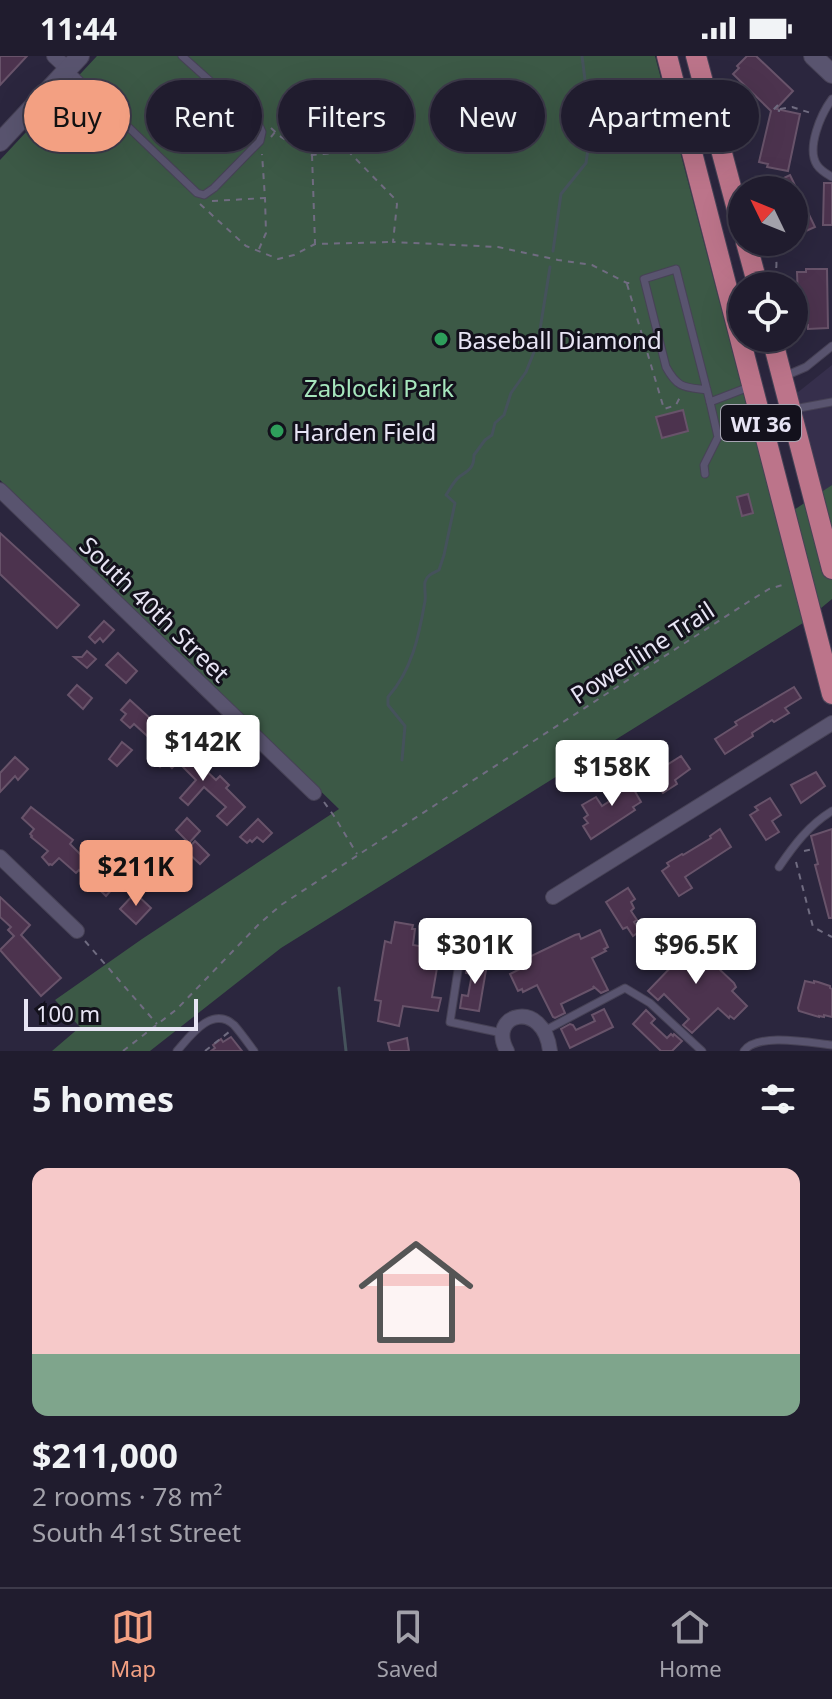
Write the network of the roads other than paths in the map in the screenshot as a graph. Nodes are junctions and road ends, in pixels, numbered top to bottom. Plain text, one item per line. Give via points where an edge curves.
1 (182, 56) edge
2 (667, 56) edge
3 (813, 56) edge
4 (697, 58) edge
5 (67, 60) edge
6 (832, 74) edge
7 (832, 99) edge
8 (0, 142) edge
9 (728, 176) edge
10 (832, 177) edge
11 (832, 346) edge
12 (776, 352) edge
13 (783, 377) junction
14 (751, 387) junction
15 (707, 390) junction
16 (710, 402) junction
17 (832, 402) edge
18 (791, 409) junction
19 (705, 474) dead end
20 (0, 490) edge
21 (832, 569) edge
22 (832, 694) edge
23 (832, 723) edge
24 (314, 793) road end
25 (832, 811) edge
26 (0, 857) edge
27 (779, 867) dead end
28 (553, 897) dead end
29 (77, 931) road end
30 (462, 944) dead end
31 (544, 1031) junction
32 (502, 1033) junction
33 (832, 1045) edge
34 (177, 1051) edge
35 (254, 1051) edge
36 (507, 1051) edge
37 (550, 1051) edge
38 (702, 1051) edge
39 (744, 1051) edge

1 - 5 lane via 262,132 260,141 204,195
2 - 14 main road, WI 36
3 - 6 street
4 - 9 main road
5 - 8 street
7 - 10 lane via 813,149 818,167
11 - 13 lane
12 - 13 main road, WI 36
13 - 14 main road
13 - 18 main road, WI 36
14 - 16 lane
14 - 22 main road, WI 36
15 - 15 lane via 676,269 644,279 673,380
15 - 16 lane
16 - 19 lane via 718,437
17 - 18 lane
18 - 21 main road, WI 36
20 - 24 street, South 40th Street
23 - 28 street
25 - 27 lane via 814,823
26 - 29 street
30 - 32 lane via 450,1022
31 - 32 street via 523,1015 514,1017
31 - 37 street
31 - 38 lane via 625,988 650,1003
32 - 36 street
33 - 39 lane via 756,1042
34 - 35 lane via 198,1026 213,1019 232,1023

